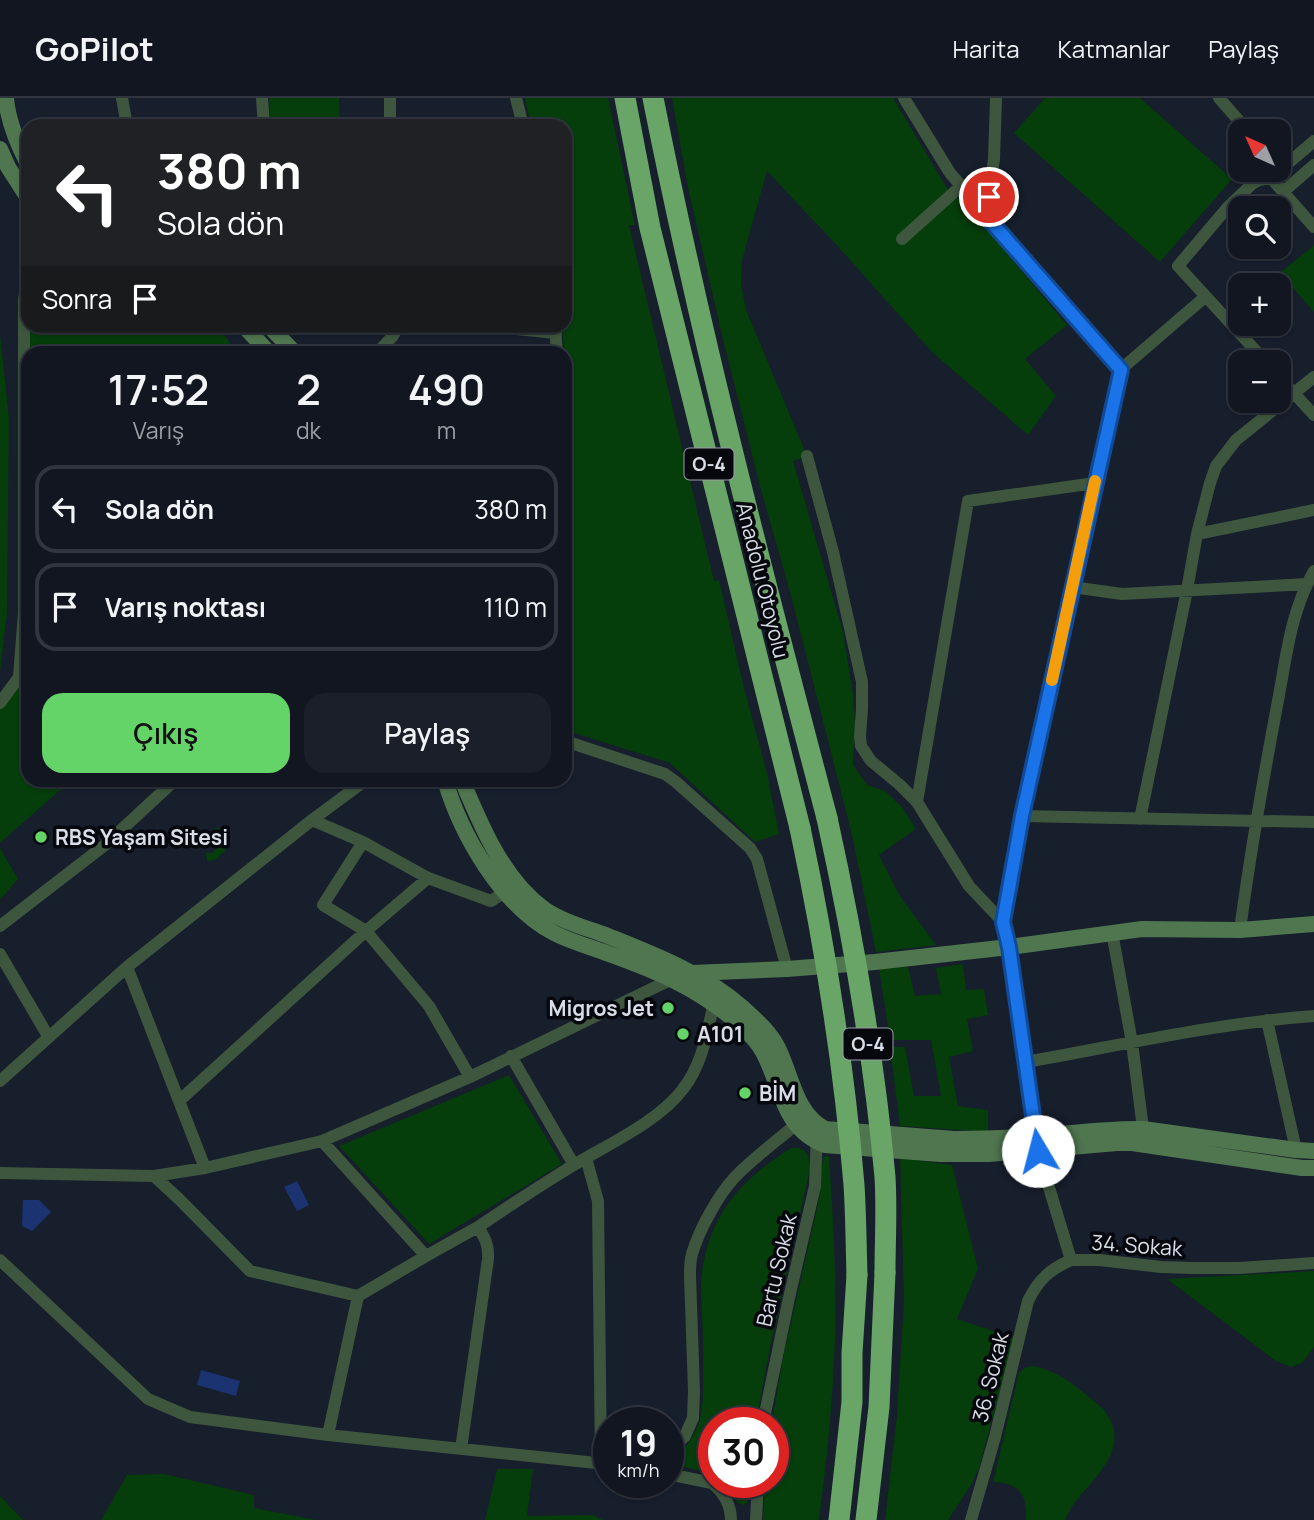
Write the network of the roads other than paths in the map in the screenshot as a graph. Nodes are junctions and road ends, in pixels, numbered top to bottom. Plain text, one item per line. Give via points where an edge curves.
1 (6, 98) edge
2 (122, 98) edge
3 (262, 98) edge
4 (390, 98) edge
5 (516, 98) edge
6 (625, 98) edge
7 (653, 98) edge
8 (904, 98) edge
9 (996, 98) edge
10 (1219, 98) edge
11 (126, 119) edge
12 (264, 119) edge
13 (390, 119) edge
14 (521, 119) edge
15 (1237, 119) edge
16 (1314, 141) edge
17 (0, 149) edge
18 (21, 149) edge
19 (1292, 158) edge
20 (1314, 165) edge
21 (1256, 182) edge
22 (1274, 182) edge
23 (1293, 183) joint
24 (961, 186) junction
25 (21, 187) edge
26 (1283, 192) junction
27 (986, 216) junction
28 (1314, 228) edge
29 (902, 239) dead end
30 (1205, 297) junction
31 (250, 333) edge
32 (276, 333) edge
33 (263, 346) edge
34 (288, 346) edge
35 (1254, 350) edge
36 (1121, 370) junction
37 (1314, 377) edge
38 (1291, 390) edge
39 (1294, 393) junction
40 (1314, 415) edge
41 (807, 456) dead end
42 (1095, 483) junction
43 (1314, 510) edge
44 (1197, 534) junction
45 (1314, 571) edge
46 (1307, 584) junction
47 (1072, 587) junction
48 (1187, 590) junction
49 (21, 651) edge
50 (0, 703) edge
51 (572, 743) edge
52 (167, 787) edge
53 (357, 787) edge
54 (447, 787) edge
55 (465, 787) edge
56 (917, 802) junction
57 (1022, 816) junction
58 (1140, 819) junction
59 (312, 820) junction
60 (1255, 821) junction
61 (1314, 822) edge
62 (363, 842) junction
63 (428, 878) junction
64 (511, 888) junction
65 (1003, 922) junction
66 (1314, 924) edge
67 (0, 926) edge
68 (1240, 930) junction
69 (366, 931) junction
70 (1112, 933) junction
71 (1009, 947) junction
72 (0, 954) edge
73 (127, 967) junction
74 (786, 969) junction
75 (723, 972) junction
76 (692, 973) junction
77 (672, 979) junction
78 (716, 996) junction
79 (1314, 1016) edge
80 (1267, 1020) junction
81 (48, 1036) junction
82 (1132, 1043) junction
83 (511, 1056) junction
84 (1026, 1062) junction
85 (470, 1076) junction
86 (0, 1081) edge
87 (179, 1101) junction
88 (806, 1121) junction
89 (1144, 1136) junction
90 (322, 1141) junction
91 (816, 1142) junction
92 (1038, 1144) junction
93 (1296, 1150) junction
94 (1314, 1151) edge
95 (580, 1161) junction
96 (205, 1168) junction
97 (1314, 1168) edge
98 (0, 1173) edge
99 (154, 1176) junction
100 (478, 1227) junction
101 (426, 1256) junction
102 (0, 1260) edge
103 (1071, 1260) junction
104 (1314, 1263) edge
105 (358, 1296) junction
106 (603, 1407) edge
107 (767, 1407) edge
108 (328, 1435) junction
109 (684, 1437) edge
110 (461, 1449) junction
111 (593, 1463) edge
112 (684, 1477) edge
113 (757, 1498) edge
114 (731, 1520) edge
115 (740, 1520) edge
116 (756, 1520) edge
117 (839, 1520) edge
118 (866, 1520) edge
119 (971, 1520) edge

1 - 18 main road
2 - 11 street
3 - 12 street
4 - 13 street
5 - 14 street
6 - 117 highway, Anadolu Otoyolu / O-4, bridge via 650,228 800,828 833,998 854,1188 857,1275 852,1402
7 - 118 highway, Anadolu Otoyolu / O-4, bridge via 729,438 847,906 875,1089 885,1180 886,1273 879,1407
8 - 24 street
9 - 27 street
10 - 15 street
16 - 19 street
17 - 25 main road
20 - 23 street
21 - 30 street via 1178,266
22 - 26 street
23 - 26 street
24 - 27 street
24 - 29 street
26 - 28 street
27 - 36 street
30 - 35 street
30 - 36 street
31 - 33 main road
32 - 34 main road
36 - 42 street
37 - 39 street
38 - 39 street
39 - 40 street
39 - 44 street via 1224,454 1210,483
41 - 56 street via 862,682 861,746 871,761
42 - 47 street
42 - 56 street via 968,501
43 - 44 street
44 - 48 street
45 - 46 street
46 - 48 street
46 - 60 street via 1293,622
47 - 48 street via 1122,594
47 - 57 street
48 - 58 street
49 - 50 street via 19,677
51 - 74 street via 665,775 750,848 757,859
52 - 67 street via 105,845
53 - 59 street
54 - 64 main road via 479,856
55 - 64 main road
56 - 65 street via 969,886
57 - 58 street
57 - 65 street
58 - 60 street
59 - 62 street
59 - 73 street
60 - 61 street
60 - 68 street
62 - 63 street
62 - 69 street via 323,905
63 - 64 street via 491,901
63 - 69 street
64 - 76 main road via 562,920
64 - 77 main road via 530,918 554,933
65 - 71 street, 34. Sokak
66 - 68 main road
68 - 70 main road via 1172,928
69 - 85 street via 429,1006
69 - 87 street
70 - 71 main road
70 - 82 street
71 - 74 main road
71 - 84 street, 34. Sokak
72 - 81 street
73 - 81 street
73 - 87 street
74 - 75 main road
75 - 76 main road
75 - 78 street
76 - 77 main road
76 - 78 main road
77 - 78 main road
77 - 83 street
78 - 88 main road via 761,1048 788,1111
78 - 95 street via 701,1056 684,1089 661,1112
79 - 80 street
80 - 82 street
80 - 93 street
81 - 86 street
82 - 84 street
82 - 89 street
83 - 85 street
83 - 95 street
84 - 92 street, 34. Sokak
85 - 90 street
87 - 96 street
88 - 91 main road via 804,1134
88 - 92 main road via 825,1129
88 - 109 street via 729,1184 696,1244 690,1276 693,1418
89 - 92 main road via 1117,1143
89 - 93 main road
89 - 97 main road
90 - 96 street
90 - 101 street
91 - 92 main road via 940,1154 989,1154
91 - 107 street, Bartu Sokak via 815,1186
92 - 103 street, 34. Sokak
93 - 94 main road
95 - 100 street
95 - 106 street via 598,1201
96 - 99 street
98 - 99 street
99 - 105 street via 250,1271
100 - 101 street
100 - 110 street via 489,1250
101 - 105 street
102 - 108 street via 148,1399 190,1417
103 - 104 street, 34. Sokak via 1193,1268
103 - 119 street, 36. Sokak via 1044,1276 1028,1301
105 - 108 street
108 - 110 street
110 - 111 street
112 - 114 street via 718,1488 731,1509
113 - 116 street
114 - 115 street

